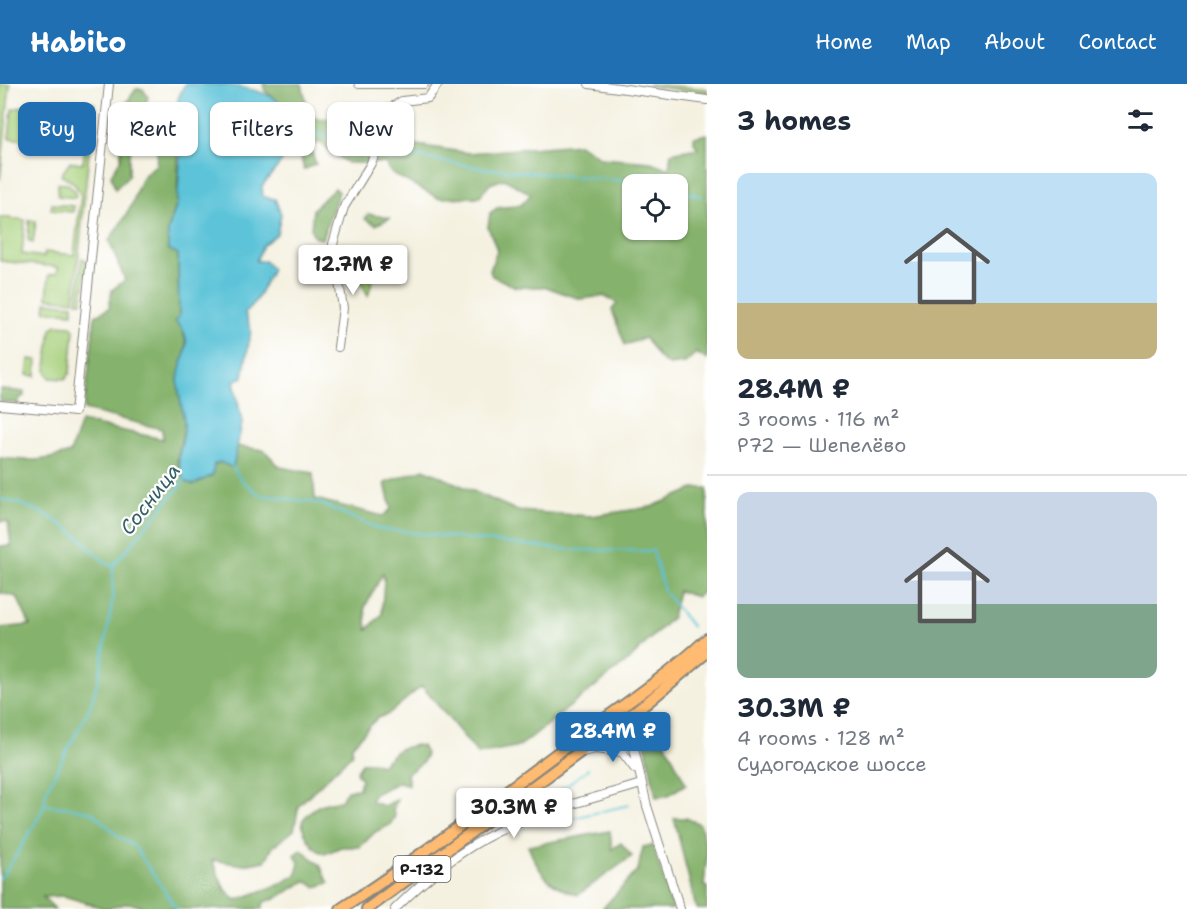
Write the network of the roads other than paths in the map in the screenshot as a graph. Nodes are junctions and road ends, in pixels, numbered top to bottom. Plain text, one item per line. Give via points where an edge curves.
1 (109, 84) edge
2 (359, 84) edge
3 (438, 84) edge
4 (590, 84) edge
5 (420, 85) edge
6 (707, 100) edge
7 (338, 347) dead end
8 (0, 405) edge
9 (707, 639) edge
10 (707, 652) edge
11 (649, 701) junction
12 (577, 753) junction
13 (641, 784) junction
14 (341, 909) edge
15 (367, 909) edge
16 (394, 909) edge
17 (680, 909) edge

1 - 8 street via 75,412
2 - 5 street
3 - 7 street via 428,98 402,101 390,108 387,129 341,214 333,244 343,308
4 - 6 street
9 - 14 main road, Р-132 via 649,689 450,835
10 - 11 main road, Р-132
11 - 12 main road, Р-132
11 - 13 street via 636,717 631,735
12 - 13 street via 595,749 622,752
12 - 15 main road, Р-132
13 - 16 street via 496,832 429,876
13 - 17 street

